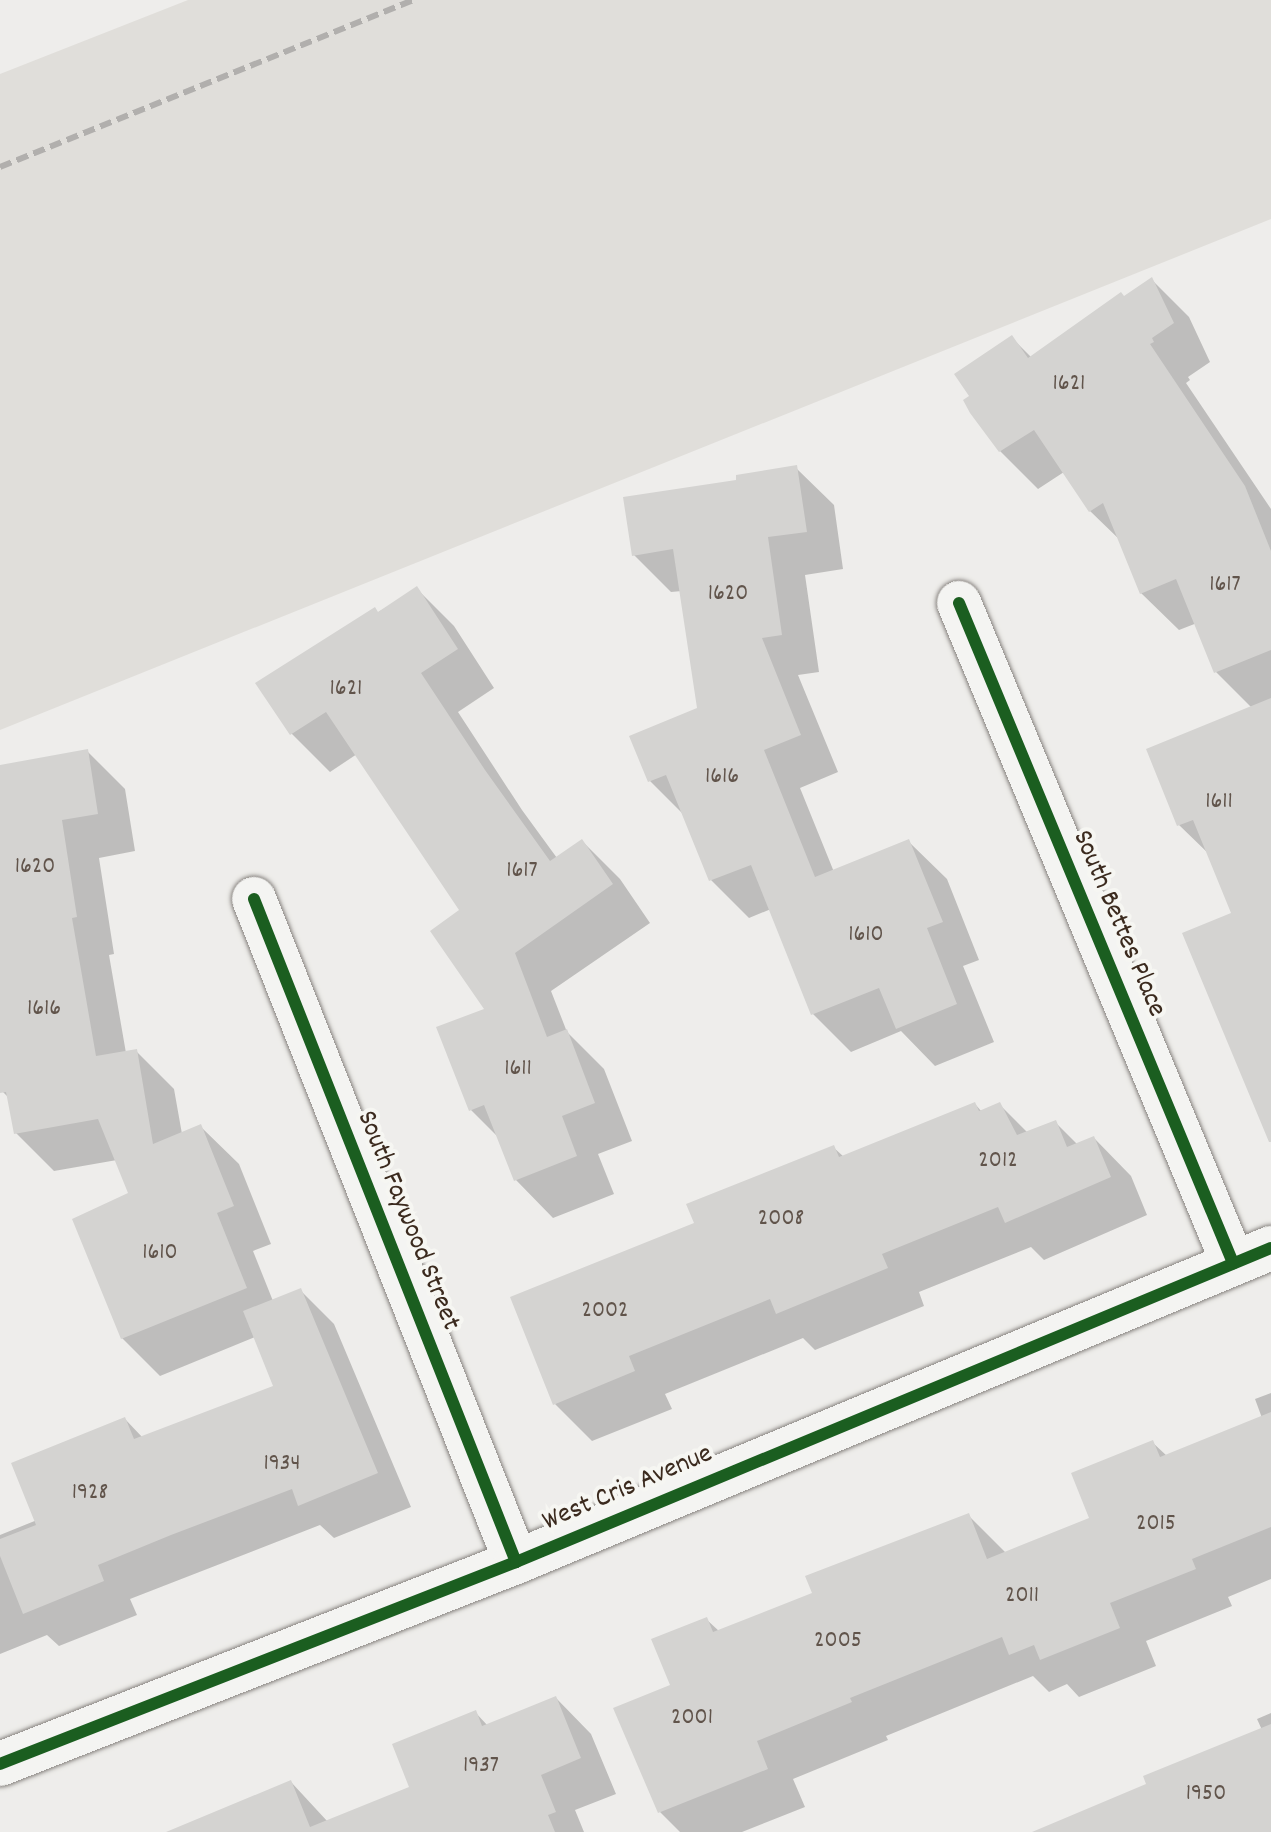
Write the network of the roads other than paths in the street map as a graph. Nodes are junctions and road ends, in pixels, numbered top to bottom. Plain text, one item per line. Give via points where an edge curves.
1 (959, 603) dead end
2 (254, 899) dead end
3 (1252, 1255) edge
4 (516, 1562) junction
5 (0, 1764) edge

1 - 3 street, South Bettes Place
2 - 4 street, South Faywood Street
3 - 4 street, West Cris Avenue
4 - 5 street, West Cris Avenue

